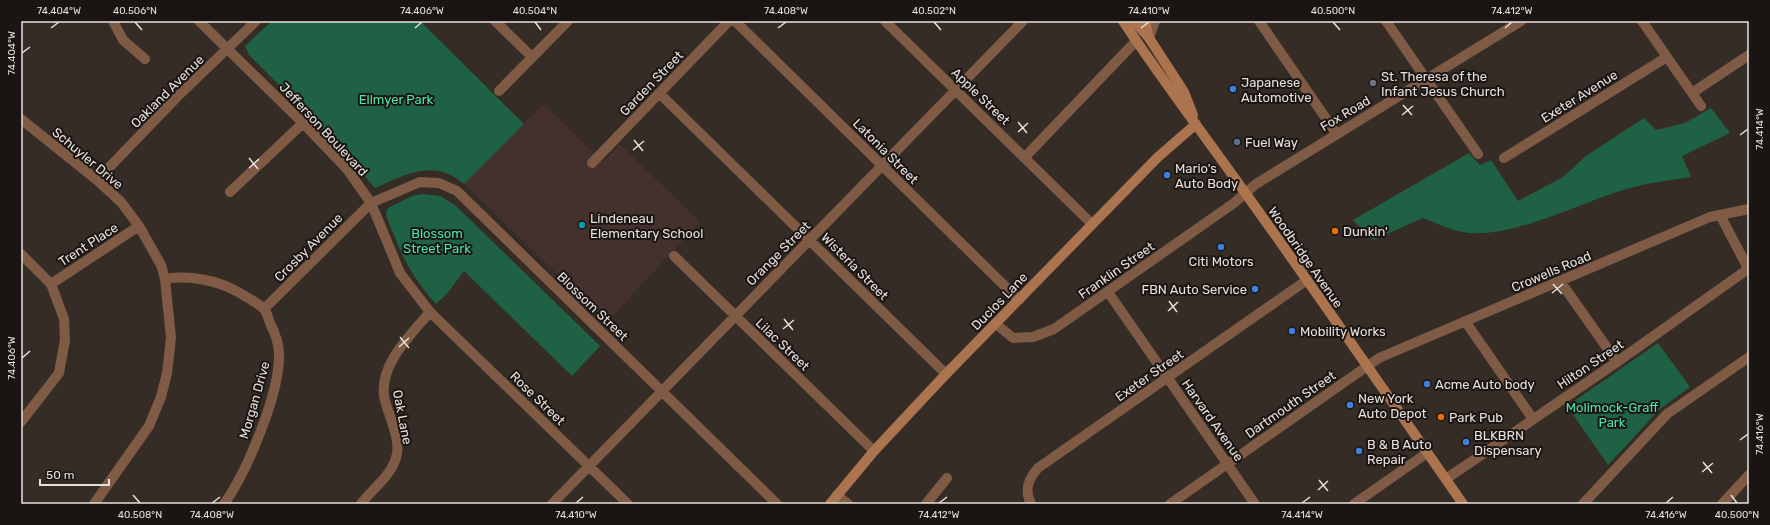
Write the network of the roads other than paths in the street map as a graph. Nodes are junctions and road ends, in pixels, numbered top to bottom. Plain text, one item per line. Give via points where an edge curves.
1 (113, 21) edge
2 (199, 21) edge
3 (256, 21) edge
4 (495, 21) edge
5 (568, 21) edge
6 (729, 21) edge
7 (735, 21) edge
8 (885, 21) edge
9 (1023, 21) edge
10 (1123, 21) edge
11 (1128, 21) edge
12 (1134, 21) edge
13 (1145, 21) edge
14 (1155, 21) edge
15 (1259, 21) edge
16 (1386, 21) edge
17 (1642, 21) edge
18 (1517, 22) edge
19 (1149, 38) junction
20 (1136, 41) junction
21 (227, 49) junction
22 (1749, 55) edge
23 (1667, 56) junction
24 (532, 57) junction
25 (145, 59) dead end
26 (1427, 79) junction
27 (956, 90) junction
28 (499, 91) dead end
29 (659, 93) junction
30 (1692, 93) junction
31 (1701, 106) dead end
32 (21, 119) edge
33 (303, 123) junction
34 (1196, 124) junction
35 (1336, 133) junction
36 (1478, 154) dead end
37 (1025, 157) junction
38 (1504, 158) dead end
39 (592, 163) dead end
40 (882, 166) junction
41 (98, 180) junction
42 (230, 192) dead end
43 (1245, 193) junction
44 (371, 203) junction
45 (1749, 209) edge
46 (1720, 215) junction
47 (1092, 224) junction
48 (139, 226) junction
49 (810, 240) junction
50 (21, 254) edge
51 (674, 256) dead end
52 (1749, 269) edge
53 (165, 278) junction
54 (1307, 280) junction
55 (1560, 281) junction
56 (51, 284) junction
57 (1108, 292) junction
58 (1019, 300) junction
59 (264, 309) junction
60 (430, 312) junction
61 (735, 316) junction
62 (1464, 321) junction
63 (996, 324) junction
64 (1749, 357) edge
65 (1617, 362) junction
66 (1367, 366) junction
67 (946, 374) junction
68 (1168, 378) junction
69 (662, 391) junction
70 (1533, 419) junction
71 (21, 422) edge
72 (874, 450) junction
73 (1427, 453) junction
74 (1227, 464) junction
75 (589, 466) junction
76 (1749, 475) edge
77 (947, 478) dead end
78 (1446, 479) junction
79 (837, 495) junction
80 (94, 504) edge
81 (224, 504) edge
82 (361, 504) edge
83 (552, 504) edge
84 (628, 504) edge
85 (777, 504) edge
86 (830, 504) edge
87 (848, 504) edge
88 (926, 504) edge
89 (1031, 504) edge
90 (1170, 504) edge
91 (1255, 504) edge
92 (1354, 504) edge
93 (1463, 504) edge
94 (1583, 504) edge
95 (1722, 504) edge

1 - 25 street via 124,40
2 - 21 street, Jefferson Boulevard
3 - 21 street, Oakland Avenue
4 - 24 street
5 - 24 street
6 - 29 street, Garden Street
7 - 40 street, Latonia Street
8 - 27 street, Apple Street
9 - 27 street, Orange Street
10 - 20 main road, Woodbridge Avenue
11 - 20 main road
12 - 19 main road
13 - 19 main road
14 - 19 street
15 - 35 street
16 - 26 street
17 - 23 street
18 - 26 street, Fox Road
19 - 34 main road, Woodbridge Avenue via 1184,92
20 - 34 main road, Woodbridge Avenue
20 - 37 street
21 - 33 street, Jefferson Boulevard
21 - 41 street, Oakland Avenue
22 - 30 street
23 - 30 street
23 - 38 street, Exeter Avenue
24 - 28 street
26 - 35 street, Fox Road
26 - 36 street
27 - 37 street, Apple Street
27 - 40 street, Orange Street
29 - 39 street, Garden Street
29 - 49 street, Wisteria Street
30 - 31 street
32 - 41 street, Schuyler Drive
33 - 42 street
33 - 44 street, Jefferson Boulevard via 347,169
34 - 43 main road, Woodbridge Avenue
34 - 47 main road, Duclos Lane via 1158,157
35 - 43 street, Fox Road
37 - 47 street, Apple Street
40 - 49 street, Orange Street
40 - 58 street, Latonia Street
41 - 48 street, Schuyler Drive via 121,202
43 - 54 main road, Woodbridge Avenue
43 - 57 street, Franklin Street
44 - 59 street, Crosby Avenue
44 - 60 street, Jefferson Boulevard via 400,273
44 - 69 street, Blossom Street via 420,182 439,183 457,191
45 - 46 street, Crowells Road
46 - 52 street
46 - 55 street, Crowells Road
47 - 58 main road, Duclos Lane
48 - 53 street, Schuyler Drive via 161,265
48 - 56 street, Trent Place
49 - 61 street, Orange Street
49 - 67 street, Wisteria Street
50 - 56 street
51 - 61 street, Lilac Street
52 - 65 street, Hilton Street
53 - 59 street via 193,278 227,286
53 - 80 street, Schuyler Drive via 171,338 167,373 161,396 149,426
54 - 66 main road, Woodbridge Avenue
54 - 68 street, Exeter Street
55 - 62 street, Crowells Road
55 - 65 street
56 - 71 street via 64,319 64,355 53,383
57 - 63 street, Franklin Street via 1054,328 1033,337 1013,338
57 - 68 street, Harvard Avenue
58 - 63 main road, Duclos Lane
59 - 81 street, Morgan Drive via 273,328 278,348 276,380 254,447 234,490
60 - 75 street, Rose Street
60 - 82 street, Oak Lane via 400,348 389,367 384,395 396,434 397,457 387,474
61 - 69 street, Orange Street
61 - 72 street, Lilac Street
62 - 66 street, Crowells Road via 1378,358
62 - 70 street
63 - 67 main road, Duclos Lane
64 - 94 street via 1667,414
65 - 70 street, Hilton Street
66 - 73 main road, Woodbridge Avenue
66 - 74 street, Dartmouth Street
67 - 72 main road, Duclos Lane
68 - 74 street, Harvard Avenue
68 - 89 street, Exeter Street via 1038,468 1028,483 1027,492
69 - 75 street, Orange Street
69 - 85 street, Blossom Street
70 - 78 street, Hilton Street
72 - 79 main road, Duclos Lane
73 - 78 main road, Woodbridge Avenue
73 - 92 street
74 - 90 street, Dartmouth Street
74 - 91 street, Harvard Avenue
75 - 83 street, Orange Street
75 - 84 street, Rose Street
76 - 95 street
77 - 88 street
78 - 93 main road, Woodbridge Avenue
79 - 86 main road, Duclos Lane
79 - 87 street

